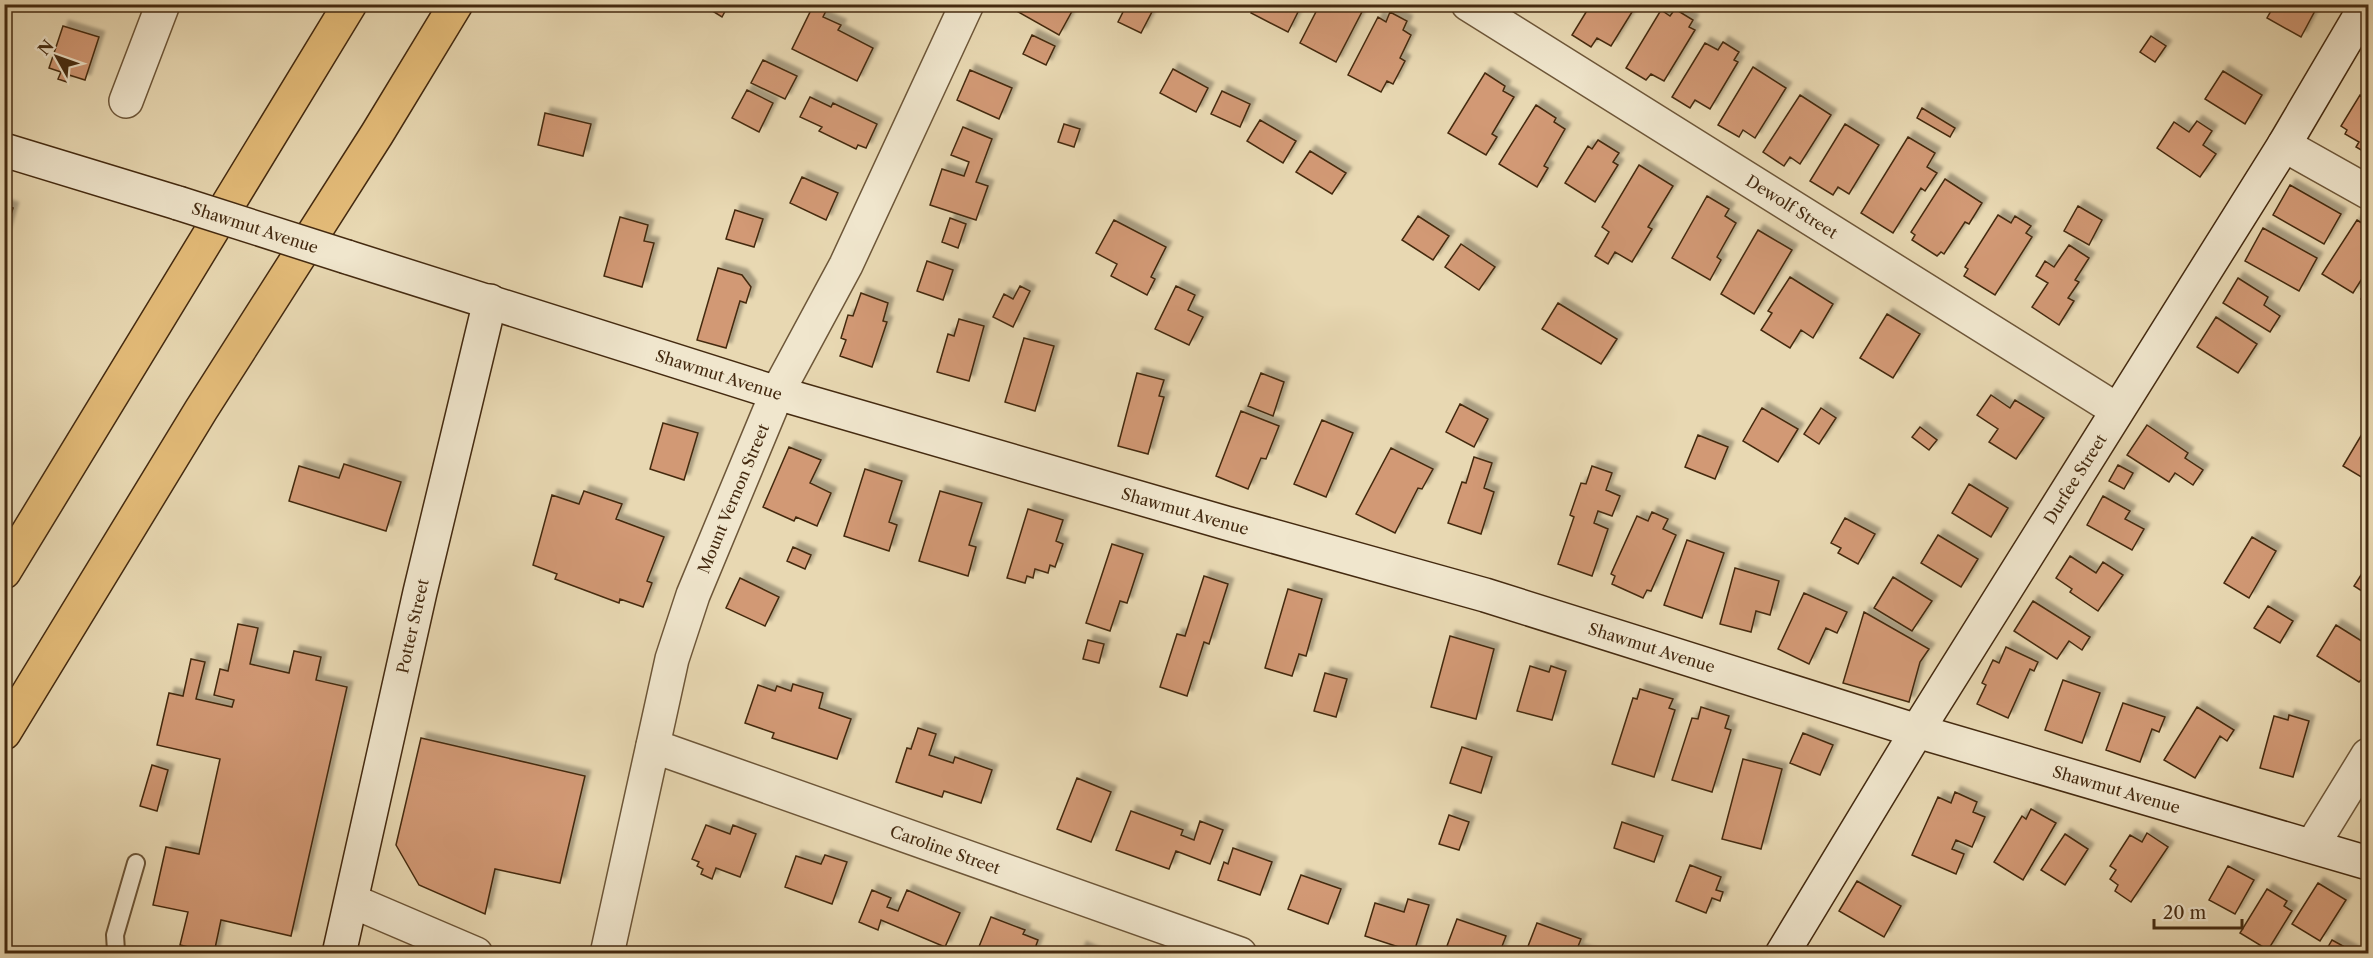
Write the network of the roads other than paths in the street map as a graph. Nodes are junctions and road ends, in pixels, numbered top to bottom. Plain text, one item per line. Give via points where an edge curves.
1 (163, 4) edge
2 (350, 4) edge
3 (456, 4) edge
4 (967, 4) edge
5 (1468, 4) edge
6 (2367, 4) edge
7 (126, 101) dead end
8 (2284, 145) junction
9 (4, 150) edge
10 (2368, 192) edge
11 (490, 301) junction
12 (777, 393) junction
13 (2117, 410) junction
14 (4, 572) edge
15 (1917, 731) junction
16 (4, 733) edge
17 (653, 746) junction
18 (2368, 755) edge
19 (2312, 846) junction
20 (136, 863) dead end
21 (2368, 863) edge
22 (352, 901) junction
23 (119, 954) edge
24 (339, 954) edge
25 (476, 954) edge
26 (607, 954) edge
27 (1240, 954) edge
28 (1782, 954) edge

1 - 7 street
2 - 14 highway
3 - 16 highway
4 - 12 street, Mount Vernon Street via 846,265
5 - 13 street, Dewolf Street
6 - 8 street, Durfee Street
8 - 10 street
8 - 13 street, Durfee Street
9 - 11 street, Shawmut Avenue, bridge
11 - 12 street, Shawmut Avenue
11 - 22 street, Potter Street
12 - 15 street, Shawmut Avenue via 1485,595
12 - 17 street, Mount Vernon Street via 693,595 672,659
13 - 15 street, Durfee Street
15 - 19 street, Shawmut Avenue
15 - 28 street, Durfee Street
17 - 26 street, Mount Vernon Street
17 - 27 street, Caroline Street
18 - 19 street
19 - 21 street, Shawmut Avenue
20 - 23 lane via 115,935
22 - 24 street, Potter Street
22 - 25 street

